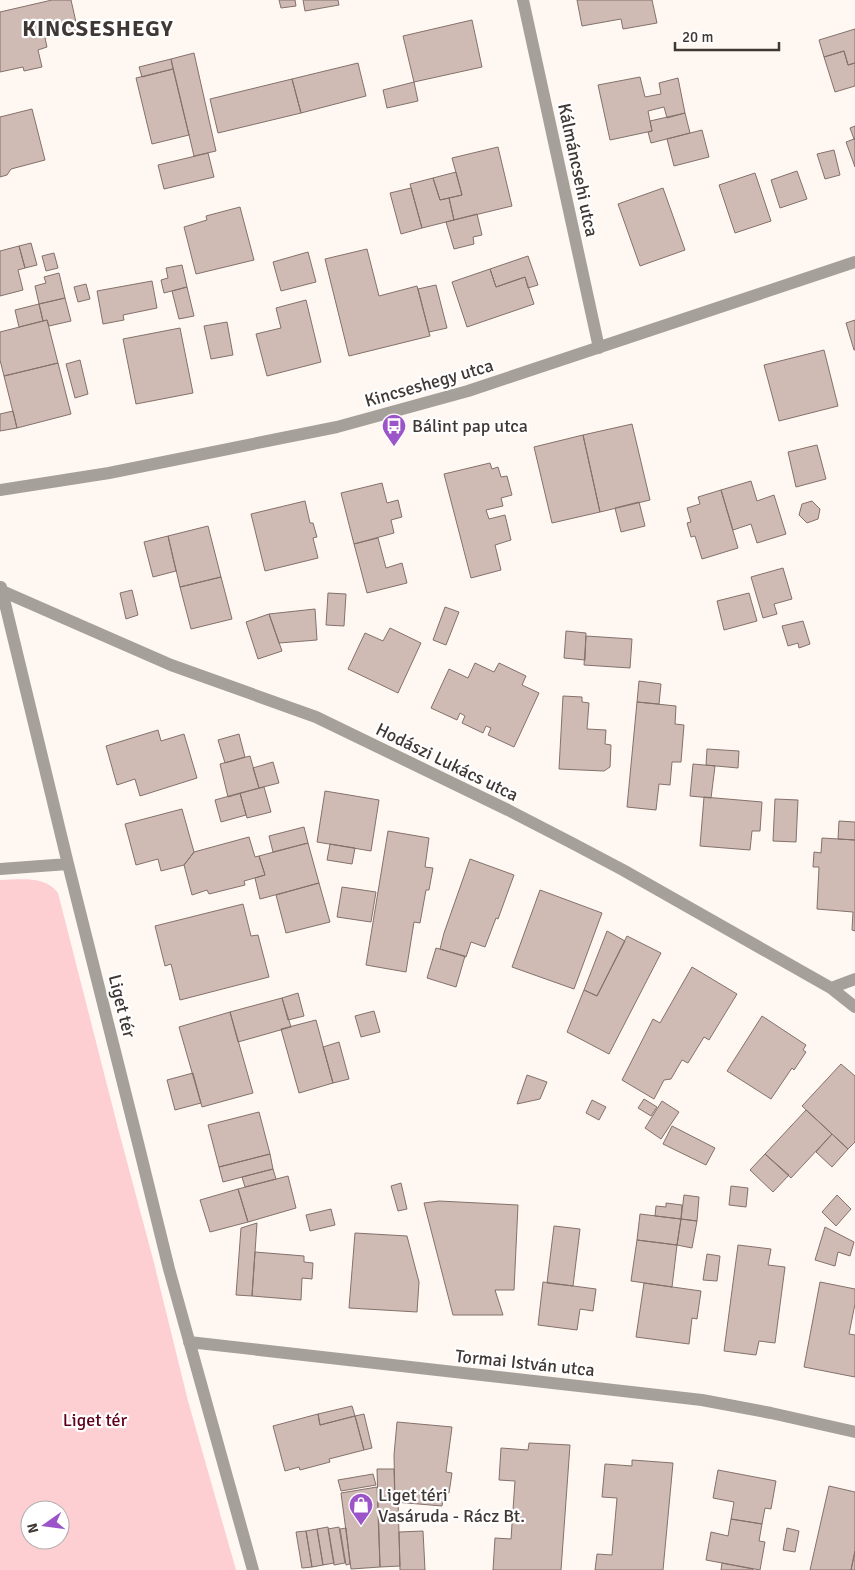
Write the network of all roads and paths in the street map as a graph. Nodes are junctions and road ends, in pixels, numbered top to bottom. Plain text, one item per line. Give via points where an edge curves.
1 (523, 0) edge
2 (855, 262) edge
3 (599, 348) junction
4 (0, 490) edge
5 (1, 588) edge
6 (68, 864) junction
7 (0, 869) edge
8 (855, 979) edge
9 (831, 988) junction
10 (855, 1007) edge
11 (189, 1342) junction
12 (855, 1432) edge
13 (254, 1570) edge

1 - 3 street, Kálmáncsehi utca
2 - 3 street, Kincseshegy utca
3 - 4 street, Kincseshegy utca via 468,391 337,427 109,473
5 - 6 street, Liget tér
5 - 9 street, Hodászi Lukács utca via 170,665 316,718 499,806 632,875
6 - 7 street
6 - 11 street, Liget tér
8 - 9 street
9 - 10 street, Hodászi Lukács utca
11 - 12 street, Tormai István utca via 702,1400
11 - 13 street, Liget tér

